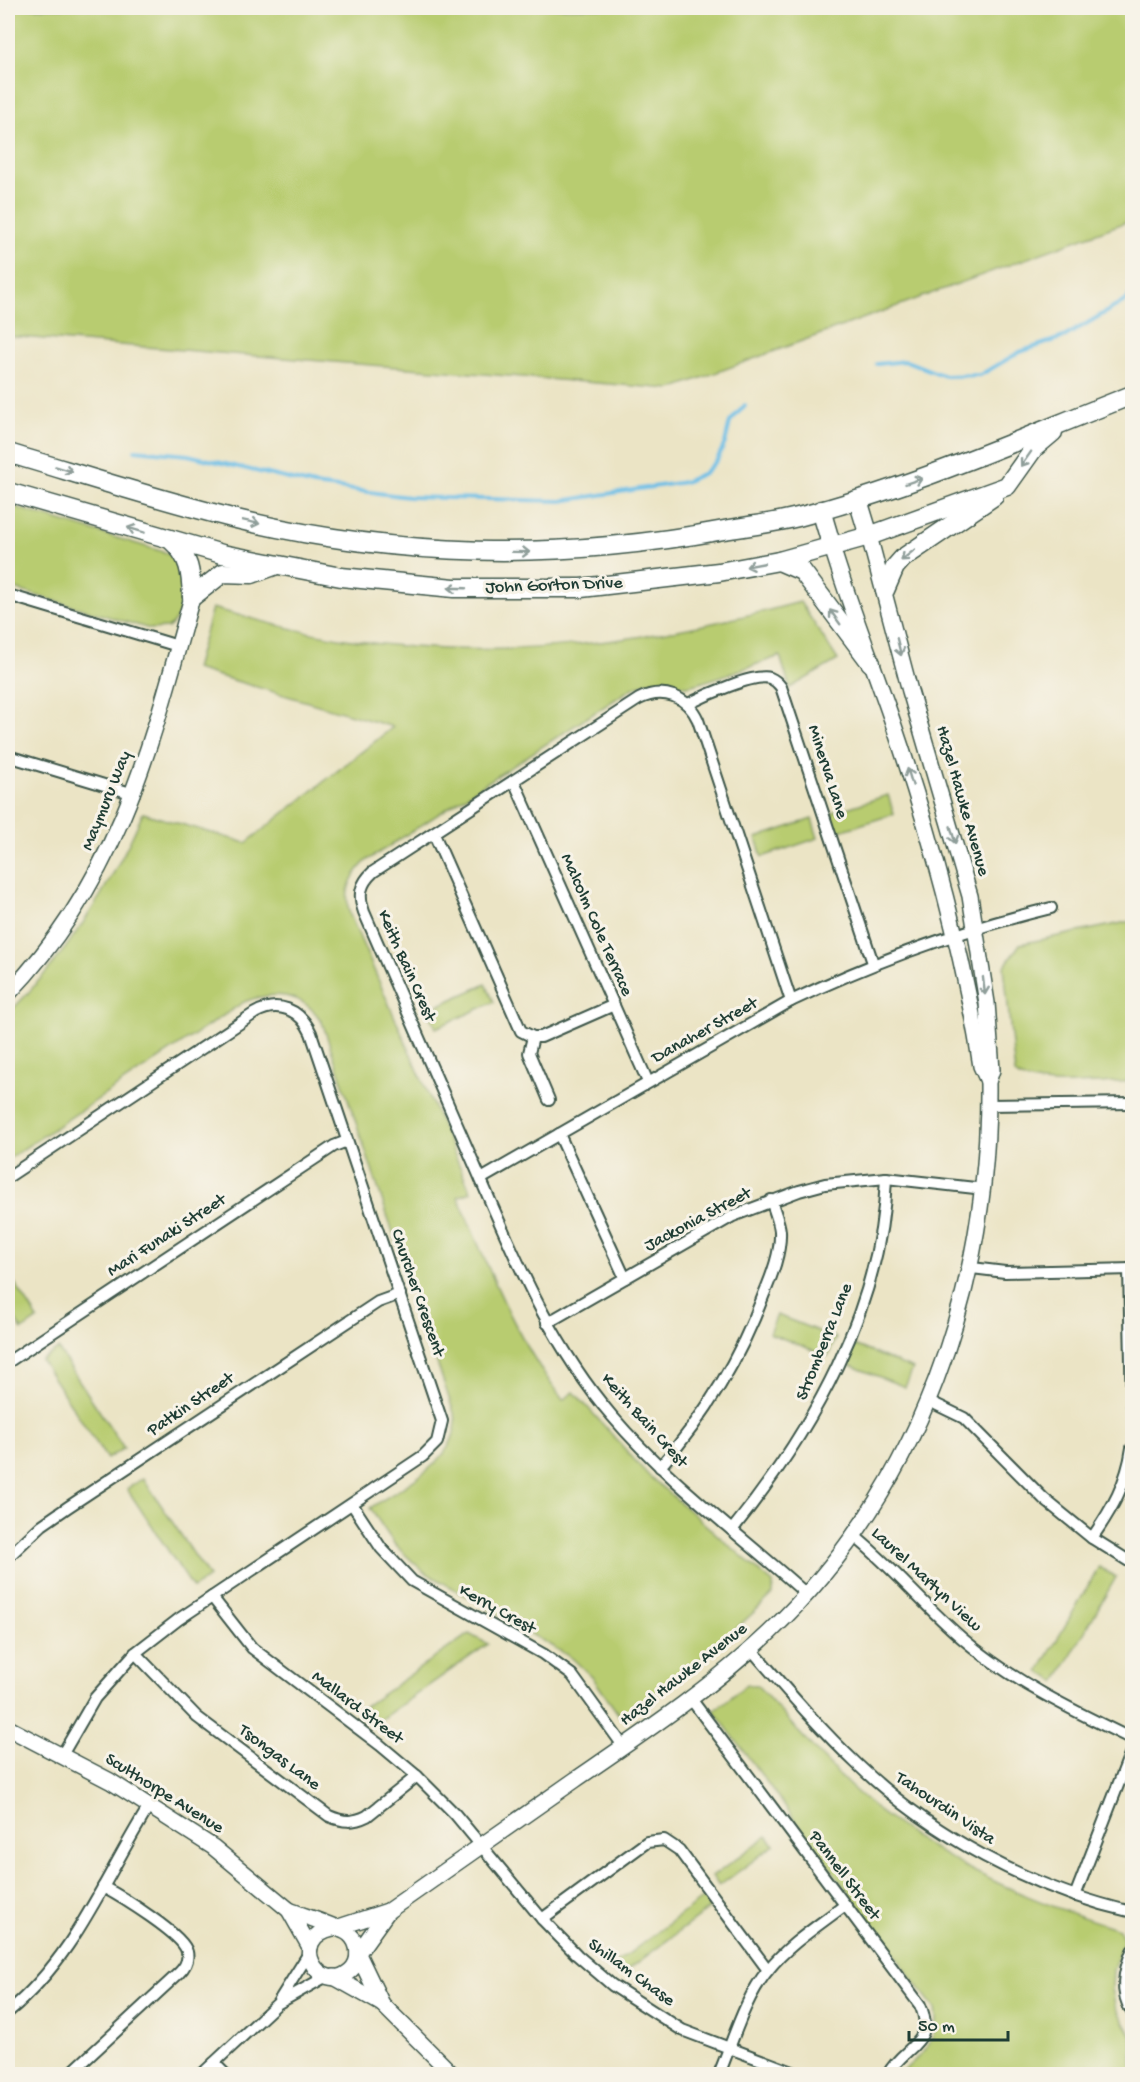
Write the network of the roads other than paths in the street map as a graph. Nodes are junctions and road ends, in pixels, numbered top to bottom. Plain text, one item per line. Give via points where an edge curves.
1 (1132, 395) edge
2 (1069, 420) junction
3 (8, 453) edge
4 (1007, 486) junction
5 (8, 492) edge
6 (858, 500) junction
7 (821, 510) junction
8 (869, 536) junction
9 (171, 540) junction
10 (832, 547) junction
11 (778, 561) junction
12 (274, 566) junction
13 (885, 590) junction
14 (8, 595) edge
15 (192, 597) junction
16 (178, 646) junction
17 (871, 663) junction
18 (688, 704) junction
19 (8, 756) edge
20 (514, 782) junction
21 (134, 794) junction
22 (434, 834) junction
23 (1051, 908) dead end
24 (977, 928) junction
25 (955, 934) junction
26 (873, 963) junction
27 (8, 994) edge
28 (791, 1001) junction
29 (614, 1005) junction
30 (533, 1037) junction
31 (648, 1082) junction
32 (988, 1082) junction
33 (549, 1100) dead end
34 (1132, 1102) edge
35 (989, 1105) junction
36 (559, 1134) junction
37 (347, 1141) junction
38 (8, 1177) edge
39 (886, 1178) junction
40 (481, 1179) junction
41 (984, 1189) junction
42 (771, 1200) junction
43 (972, 1268) junction
44 (1131, 1269) edge
45 (625, 1278) junction
46 (400, 1294) junction
47 (547, 1323) junction
48 (8, 1362) edge
49 (929, 1401) junction
50 (1132, 1409) edge
51 (1132, 1448) edge
52 (660, 1467) junction
53 (352, 1504) junction
54 (732, 1530) junction
55 (853, 1535) junction
56 (1092, 1538) junction
57 (8, 1557) edge
58 (1132, 1563) edge
59 (806, 1594) junction
60 (212, 1597) junction
61 (751, 1649) junction
62 (135, 1653) junction
63 (691, 1699) junction
64 (8, 1728) edge
65 (1132, 1739) edge
66 (624, 1747) junction
67 (1132, 1749) edge
68 (62, 1755) junction
69 (417, 1776) junction
70 (150, 1805) junction
71 (482, 1845) junction
72 (103, 1887) junction
73 (1075, 1896) junction
74 (845, 1905) junction
75 (289, 1910) junction
76 (388, 1911) junction
77 (1132, 1912) edge
78 (542, 1918) junction
79 (334, 1928) junction
80 (310, 1950) junction
81 (1132, 1951) edge
82 (358, 1954) junction
83 (768, 1970) junction
84 (331, 1977) junction
85 (278, 2004) junction
86 (382, 2004) junction
87 (1132, 2012) edge
88 (8, 2013) edge
89 (729, 2050) junction
90 (214, 2063) junction
91 (70, 2074) edge
92 (202, 2074) edge
93 (225, 2074) edge
94 (452, 2074) edge
95 (719, 2074) edge
96 (798, 2074) edge
97 (888, 2074) edge

1 - 2 main road, John Gorton Drive
2 -> 4 main road, John Gorton Drive via 1034,448
6 -> 2 main road, John Gorton Drive via 943,471
3 -> 7 main road, John Gorton Drive via 242,520 350,541 441,550 603,549 674,540
4 - 8 main road, John Gorton Drive
4 -> 13 main road via 903,558
9 -> 5 main road, John Gorton Drive
6 - 7 main road, John Gorton Drive
6 - 8 main road
7 - 10 main road
8 - 10 main road, John Gorton Drive
8 - 13 street, Hazel Hawke Avenue
9 - 12 main road, John Gorton Drive
9 - 15 main road via 189,563
10 - 11 main road, John Gorton Drive
10 - 17 street, Hazel Hawke Avenue
11 -> 12 main road, John Gorton Drive via 632,584 526,590 419,586
17 -> 11 main road via 802,571
12 - 15 main road via 252,574 223,573
13 -> 24 street, Hazel Hawke Avenue
14 - 16 street
15 - 16 street, Maymuru Way
16 - 21 street, Maymuru Way
25 -> 17 street, Hazel Hawke Avenue via 894,725
18 - 20 street, Keith Bain Crest via 671,695 646,696
18 - 26 street, Minerva Lane via 761,677 781,687
18 - 28 street via 698,720
19 - 21 street
20 - 22 street, Keith Bain Crest
20 - 29 street, Malcolm Cole Terrace
21 - 27 street, Maymuru Way via 110,849 78,904
22 - 30 street via 516,1024
22 - 40 street, Keith Bain Crest via 367,878 362,885 361,902
23 - 24 street, Danaher Street
24 - 25 street, Danaher Street
24 -> 32 street, Hazel Hawke Avenue via 991,1060
25 - 26 street, Danaher Street
25 - 32 street, Hazel Hawke Avenue via 981,1066
26 - 28 street, Danaher Street
28 - 31 street, Danaher Street
29 - 30 street
29 - 31 street, Malcolm Cole Terrace
30 - 33 street via 529,1053
31 - 36 street, Danaher Street
32 - 35 street, Hazel Hawke Avenue
34 - 35 street
35 - 41 street, Hazel Hawke Avenue
36 - 40 street, Danaher Street
36 - 45 street
37 - 38 street, Churcher Crescent via 306,1023 286,1007 273,1006 255,1013
37 - 46 street, Churcher Crescent
37 - 48 street, Mari Funaki Street
39 - 41 street, Jackonia Street
39 - 42 street, Jackonia Street via 825,1184
39 - 54 street, Stromberra Lane via 872,1264 837,1367 791,1451
40 - 47 street, Keith Bain Crest
41 - 43 street, Hazel Hawke Avenue
42 - 45 street, Jackonia Street via 733,1216
42 - 52 street via 780,1228 778,1246 749,1333 707,1407
43 - 44 street via 1005,1272
43 - 49 street, Hazel Hawke Avenue via 956,1328
44 - 50 street
45 - 47 street, Jackonia Street
46 - 53 street, Churcher Crescent via 439,1409 441,1429 432,1449
46 - 57 street, Patkin Street via 369,1307 76,1501 42,1525
47 - 52 street, Keith Bain Crest via 611,1415
49 - 55 street, Hazel Hawke Avenue via 899,1461
49 - 56 street via 978,1429 1044,1499
51 - 56 street via 1118,1500
52 - 54 street, Keith Bain Crest
53 - 60 street, Churcher Crescent
53 - 66 street, Kerry Crest via 381,1548 412,1581 543,1654 572,1675
54 - 59 street, Keith Bain Crest
55 - 59 street, Hazel Hawke Avenue
55 - 65 street, Laurel Martyn View via 926,1606 984,1655 1044,1693
56 - 58 street
59 - 61 street, Hazel Hawke Avenue
60 - 62 street, Churcher Crescent
60 - 69 street, Mallard Street via 252,1648
61 - 63 street, Hazel Hawke Avenue
61 - 73 street, Tahourdin Vista via 850,1758 912,1810 982,1855
62 - 68 street, Churcher Crescent via 95,1698
62 - 69 street, Tsongas Lane via 197,1717 329,1816 348,1822 367,1816
63 - 66 street, Hazel Hawke Avenue
63 - 74 street, Pannell Street
64 - 68 street, Sculthorpe Avenue
66 - 71 street, Hazel Hawke Avenue
67 - 73 street
68 - 70 street, Sculthorpe Avenue
69 - 71 street, Mallard Street
70 - 72 street
70 - 75 street, Sculthorpe Avenue via 238,1866
71 - 76 street, Hazel Hawke Avenue
71 - 78 street, Shillam Chase
72 - 88 street via 58,1962
72 - 91 street via 177,1937 188,1952 187,1959 179,1973
73 - 77 street, Tahourdin Vista
74 - 83 street via 787,1949
74 - 97 street, Pannell Street via 926,2018 921,2040 898,2059
75 - 79 street, Sculthorpe Avenue
75 - 80 street, Sculthorpe Avenue
76 - 79 street, Hazel Hawke Avenue
76 - 82 street, Hazel Hawke Avenue
78 - 83 street via 647,1842 664,1840 679,1850
78 - 89 street, Shillam Chase via 577,1955 632,1998 682,2030
79 - 80 street via 318,1934
79 - 82 street via 354,1939
80 - 84 street via 314,1968
80 - 85 street
81 - 87 street via 1124,1977 1124,1991
82 - 84 street via 348,1973
82 - 86 street
83 - 89 street via 748,2004
84 - 85 street
84 - 86 street
85 - 90 street
86 - 94 street
89 - 95 street
89 - 96 street, Shillam Chase
90 - 92 street
90 - 93 street

